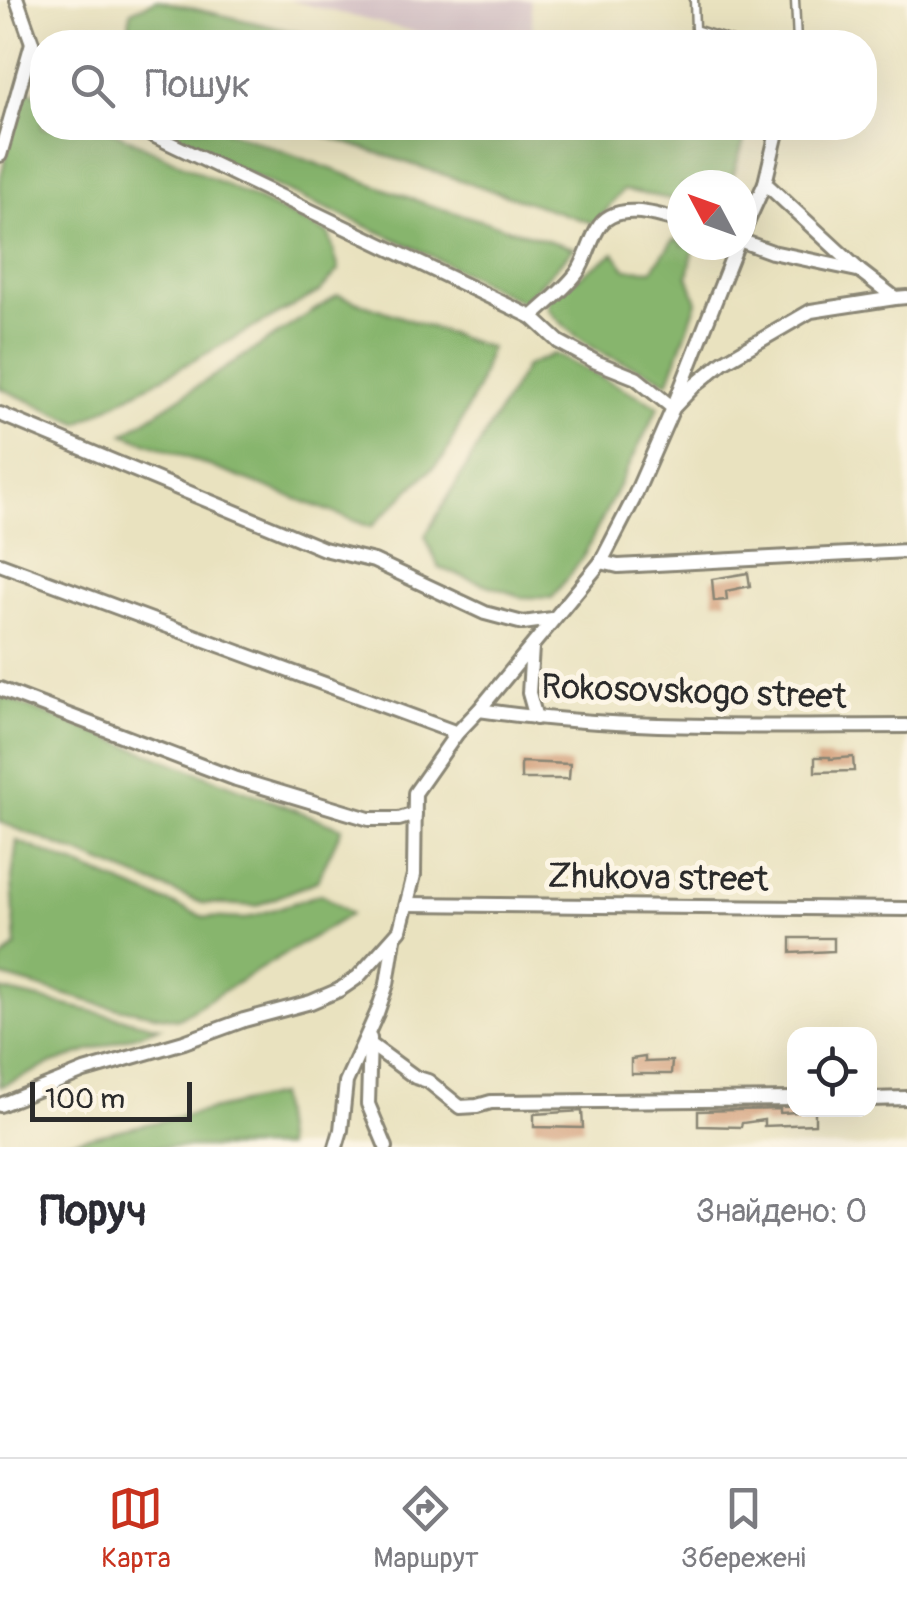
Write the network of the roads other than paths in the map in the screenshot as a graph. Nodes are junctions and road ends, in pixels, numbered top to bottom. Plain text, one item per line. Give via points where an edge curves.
1 (17, 0) edge
2 (694, 0) edge
3 (795, 0) edge
4 (698, 30) edge
5 (796, 30) edge
6 (30, 37) edge
7 (30, 50) edge
8 (163, 140) edge
9 (775, 140) edge
10 (0, 155) edge
11 (765, 183) junction
12 (757, 201) edge
13 (667, 217) edge
14 (757, 246) edge
15 (732, 260) edge
16 (860, 271) junction
17 (901, 297) edge
18 (532, 317) junction
19 (673, 408) junction
20 (0, 414) edge
21 (907, 550) edge
22 (601, 562) junction
23 (0, 564) edge
24 (552, 619) junction
25 (533, 643) junction
26 (0, 689) edge
27 (479, 710) junction
28 (536, 718) junction
29 (907, 726) edge
30 (457, 733) junction
31 (415, 814) junction
32 (408, 904) junction
33 (907, 909) edge
34 (394, 936) junction
35 (372, 1024) junction
36 (370, 1044) junction
37 (877, 1098) edge
38 (907, 1098) edge
39 (787, 1099) edge
40 (0, 1105) edge
41 (336, 1147) edge
42 (386, 1147) edge

1 - 6 street
2 - 4 lane
3 - 5 lane
7 - 10 street
8 - 18 street
9 - 11 street
11 - 12 street
11 - 16 street
13 - 18 street via 608,216 576,274
14 - 16 street
15 - 19 street
16 - 17 street
17 - 19 street via 811,311 723,362
18 - 19 street via 559,342 636,378
19 - 22 street
20 - 24 street via 324,549 374,561 485,613 523,623
21 - 22 street
22 - 24 street
23 - 30 street
24 - 25 street
25 - 27 street
25 - 28 street
26 - 31 street via 331,807 369,818
27 - 28 street, Rokosovskogo street
27 - 30 street
28 - 29 street, Rokosovskogo street via 673,727
30 - 31 street via 415,793
31 - 32 street
32 - 33 street, Zhukova street
32 - 34 street
34 - 35 street
34 - 40 street via 358,977 312,1002 84,1071
35 - 36 street
35 - 41 street via 346,1082
36 - 39 street via 460,1106
36 - 42 street via 368,1104
37 - 38 street

